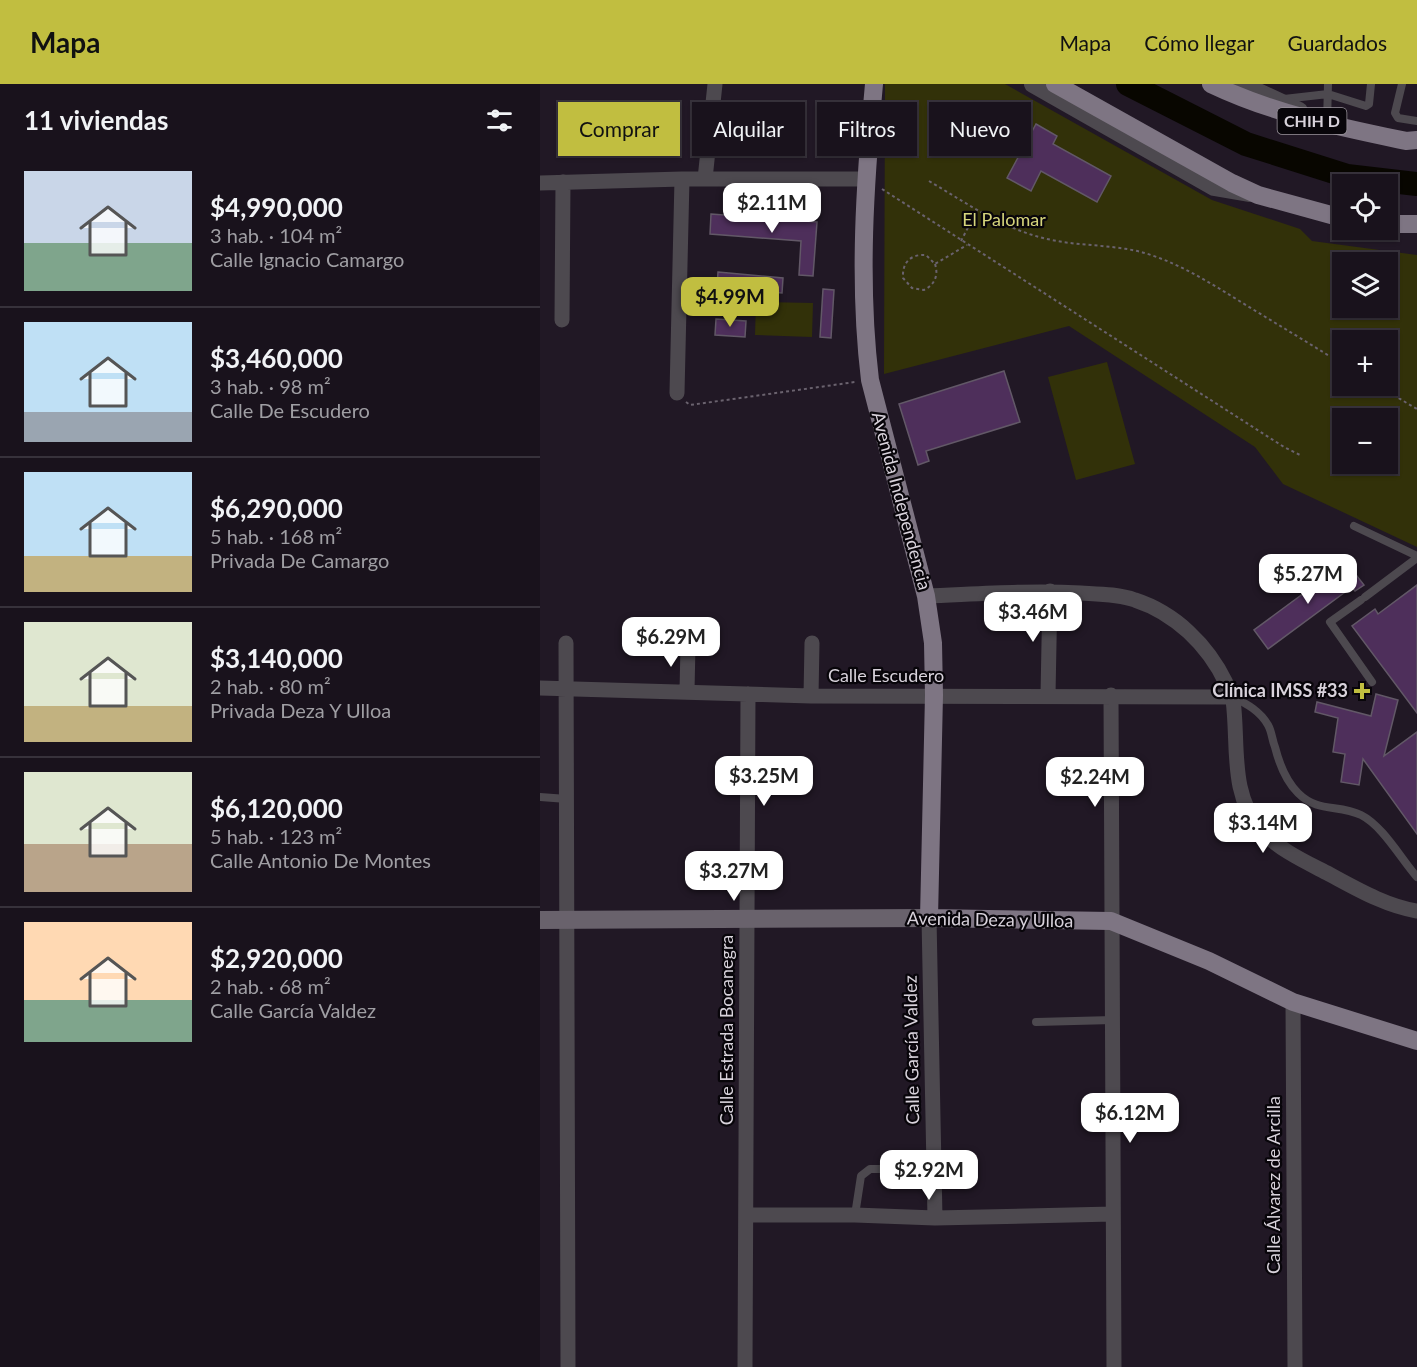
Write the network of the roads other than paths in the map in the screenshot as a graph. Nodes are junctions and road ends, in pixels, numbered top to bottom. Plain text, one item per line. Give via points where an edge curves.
1 (715, 84) edge
2 (874, 84) edge
3 (1033, 84) edge
4 (1055, 84) edge
5 (1211, 84) edge
6 (1241, 84) edge
7 (1328, 84) edge
8 (1371, 84) edge
9 (1402, 84) edge
10 (1328, 94) junction
11 (1276, 100) junction
12 (1417, 121) edge
13 (1321, 123) junction
14 (1417, 140) edge
15 (682, 179) junction
16 (705, 179) junction
17 (866, 179) junction
18 (563, 182) junction
19 (540, 183) edge
20 (1258, 195) junction
21 (1332, 215) edge
22 (1398, 224) edge
23 (1417, 224) edge
24 (562, 320) dead end
25 (677, 393) road end
26 (1354, 526) dead end
27 (1417, 557) edge
28 (1050, 591) junction
29 (926, 596) junction
30 (566, 643) dead end
31 (812, 643) dead end
32 (688, 645) dead end
33 (1372, 682) dead end
34 (540, 688) edge
35 (566, 688) junction
36 (687, 691) junction
37 (748, 694) junction
38 (934, 695) junction
39 (1048, 695) junction
40 (1111, 695) junction
41 (811, 696) junction
42 (1233, 697) junction
43 (540, 797) edge
44 (567, 799) junction
45 (1417, 877) edge
46 (1417, 911) edge
47 (929, 918) junction
48 (540, 920) edge
49 (567, 920) junction
50 (747, 920) junction
51 (1111, 921) junction
52 (1293, 1002) junction
53 (1113, 1020) junction
54 (1036, 1022) dead end
55 (1417, 1041) edge
56 (897, 1169) dead end
57 (1113, 1214) junction
58 (746, 1215) junction
59 (855, 1215) junction
60 (935, 1218) junction
61 (568, 1367) edge
62 (745, 1367) edge
63 (1114, 1367) edge
64 (1295, 1367) edge

1 - 16 street
2 - 17 main road, Avenida Independencia
3 - 20 street via 1214,187
4 - 20 main road
5 - 13 main road, CHIH D
6 - 11 street
7 - 10 lane
8 - 10 lane via 1366,106
9 - 12 lane via 1395,113 1398,118
10 - 11 lane
10 - 13 lane
11 - 13 street
13 - 14 main road, CHIH D
15 - 16 street
15 - 18 street
15 - 25 street
16 - 17 street
17 - 29 main road, Avenida Independencia via 862,288 870,380
18 - 19 street
18 - 24 street
20 - 21 main road
22 - 23 main road
26 - 27 lane
27 - 33 lane via 1330,622
28 - 29 street
28 - 39 street
28 - 42 street via 1110,594 1134,599 1164,613 1202,646 1219,668
29 - 38 main road, Avenida Independencia via 933,643
30 - 35 street
31 - 41 street
32 - 36 street
34 - 35 street, Calle Escudero
35 - 36 street, Calle Escudero
35 - 44 street
36 - 37 street, Calle Escudero
37 - 41 street, Calle Escudero
37 - 50 street, Calle Estrada Bocanegra
38 - 39 street, Calle Escudero
38 - 41 street, Calle Escudero
38 - 47 main road, Avenida Independencia
39 - 40 street, Calle Escudero
40 - 42 street, Calle Escudero
40 - 51 street
42 - 45 lane via 1261,715 1270,728 1284,772 1295,790 1309,803 1367,820
42 - 46 street via 1238,785 1261,830 1286,851 1363,893
43 - 44 lane
44 - 49 street
47 - 50 main road, Avenida Deza y Ulloa
47 - 51 main road, Avenida Deza y Ulloa
47 - 60 street, Calle García Valdez
48 - 49 main road, Avenida Deza y Ulloa
49 - 50 main road, Avenida Deza y Ulloa
49 - 61 street
50 - 58 street, Calle Estrada Bocanegra
51 - 52 main road, Avenida Deza y Ulloa via 1209,961
51 - 53 street
52 - 55 main road, Avenida Deza y Ulloa
52 - 64 street, Calle Álvarez de Arcilla
53 - 54 lane
53 - 57 street
56 - 59 lane via 865,1172 859,1183
57 - 60 street
57 - 63 street
58 - 59 street
58 - 62 street, Calle Estrada Bocanegra
59 - 60 street

